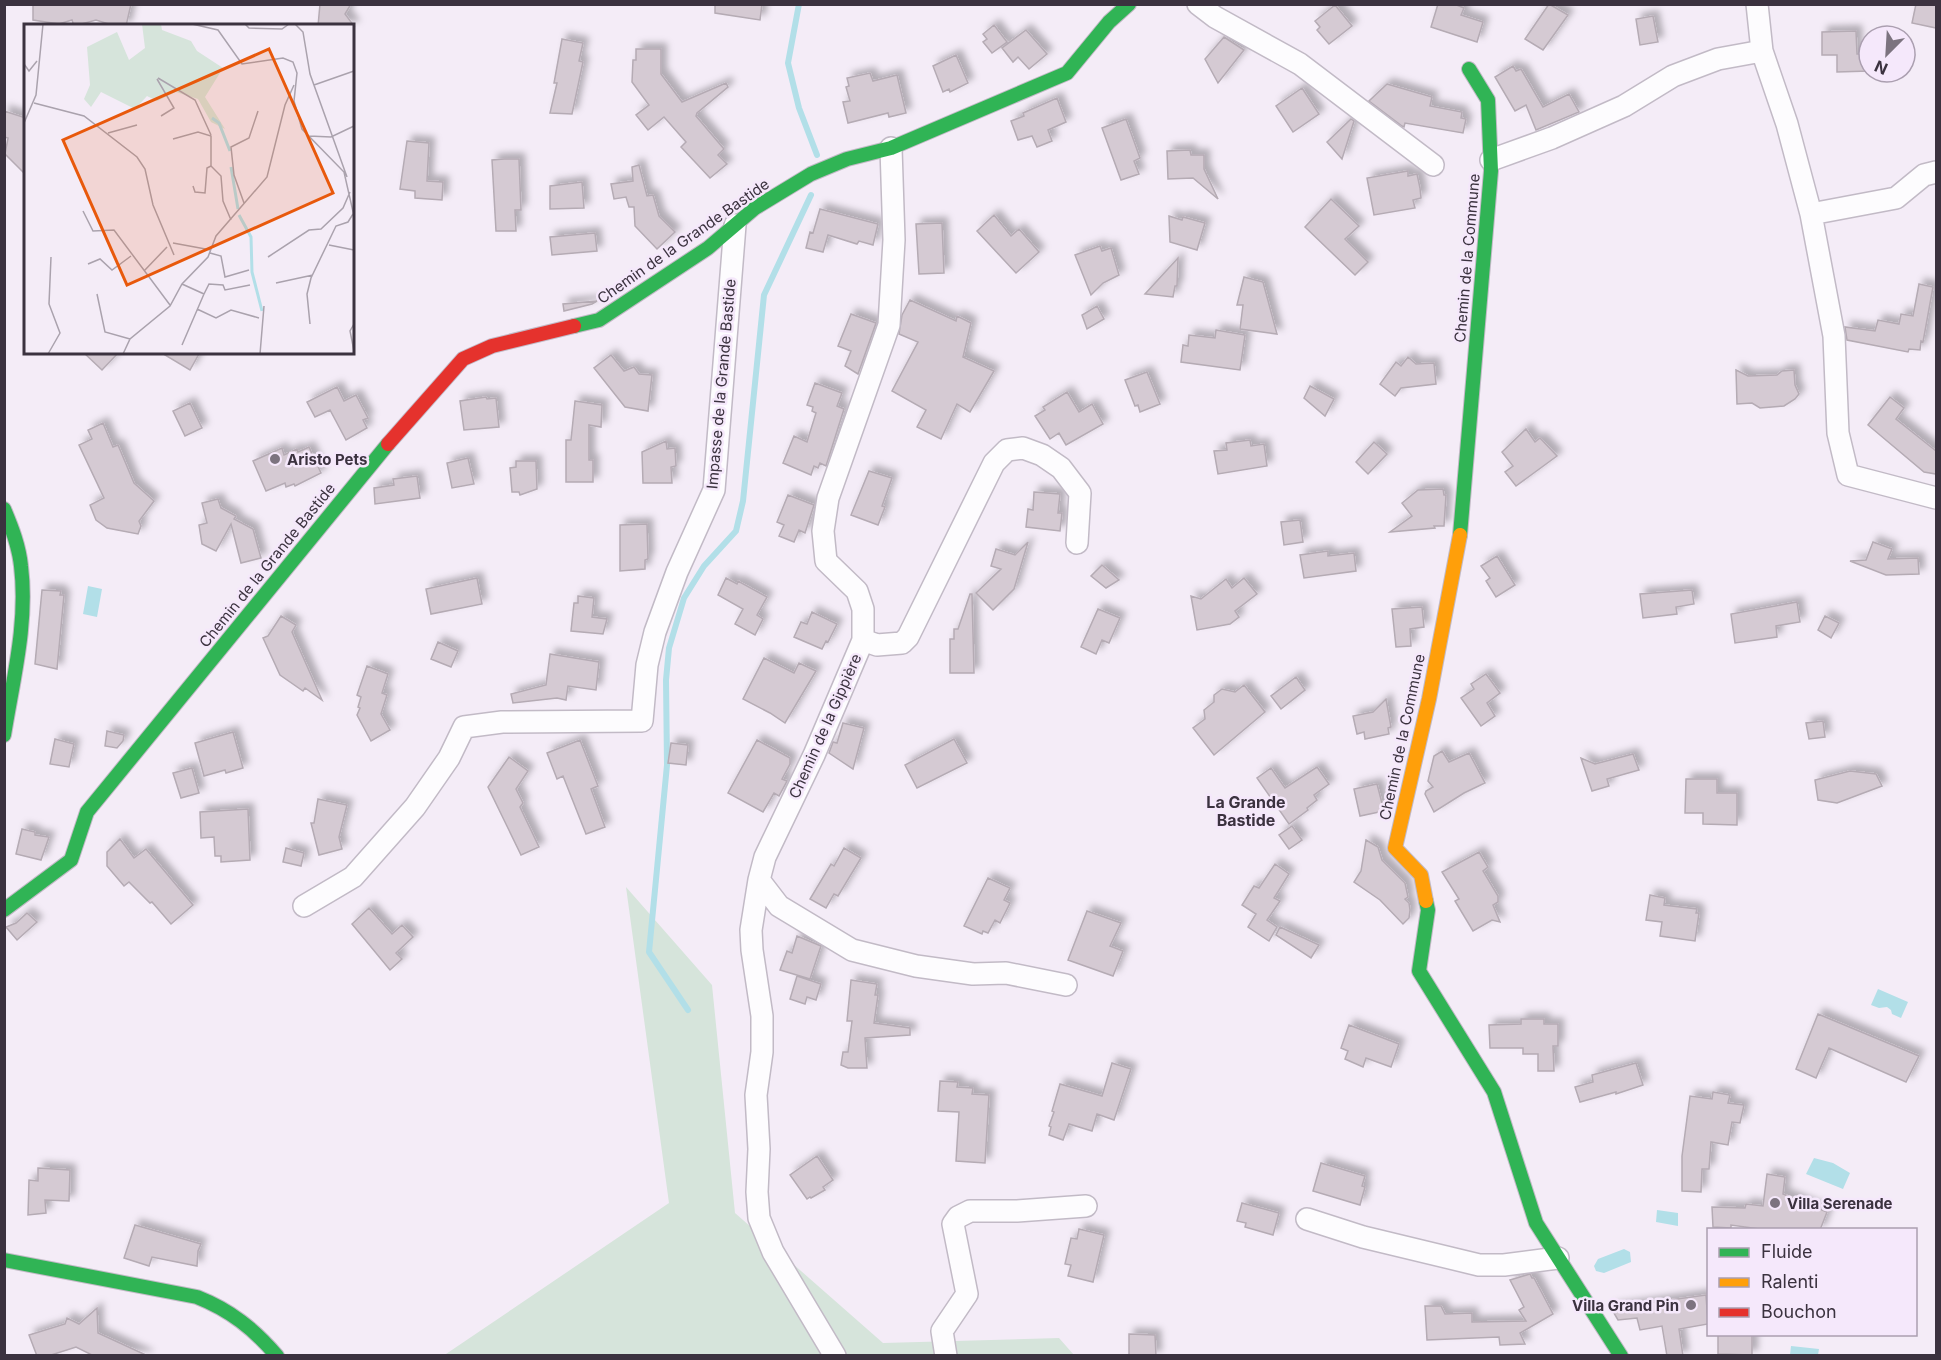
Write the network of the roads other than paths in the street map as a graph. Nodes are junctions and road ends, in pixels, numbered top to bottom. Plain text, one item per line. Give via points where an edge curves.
1 (1128, 4) edge
2 (1198, 4) edge
3 (1757, 4) edge
4 (1762, 51) junction
5 (1469, 69) dead end
6 (891, 148) junction
7 (1491, 160) junction
8 (1433, 165) dead end
9 (1936, 172) edge
10 (1811, 214) junction
11 (735, 225) junction
12 (1936, 498) edge
13 (4, 509) edge
14 (11, 542) edge
15 (1077, 543) dead end
16 (863, 640) junction
17 (4, 735) edge
18 (759, 880) junction
19 (304, 906) dead end
20 (4, 910) edge
21 (1066, 985) dead end
22 (1086, 1206) dead end
23 (1307, 1219) dead end
24 (1558, 1258) junction
25 (4, 1260) edge
26 (277, 1356) edge
27 (835, 1356) edge
28 (946, 1356) edge
29 (1621, 1356) edge

1 - 6 street, Chemin de la Grande Bastide via 1067,73
2 - 8 street via 1300,64
3 - 4 street
4 - 7 street via 1718,59 1673,76 1624,106
4 - 10 street
5 - 7 street, Chemin de la Commune via 1488,100
6 - 11 street, Chemin de la Grande Bastide via 847,159 811,174
6 - 16 street, Chemin de la Gippière via 894,240 889,325 828,498 823,531 826,561 857,591 863,609
7 - 24 street, Chemin de la Commune via 1460,536 1395,848 1421,874 1428,909 1419,971 1494,1092 1536,1223
9 - 10 street via 1924,175 1896,198
10 - 12 street via 1834,336 1838,433 1848,475
11 - 19 street, Impasse de la Grande Bastide via 714,490 655,632 647,665 642,721 502,722 464,727 415,807 353,877
11 - 20 street, Chemin de la Grande Bastide via 708,248 599,320 492,346 463,359 392,439 93,805 71,860
13 - 14 street via 11,521
14 - 17 street via 24,578 24,611
15 - 16 street via 1080,493 1061,468 1042,454 1023,448 1007,450 994,463 908,637 902,643 877,645
16 - 18 street, Chemin de la Gippière via 765,857
18 - 21 street via 779,906 852,950 916,966 973,974 1006,972
18 - 27 street, Chemin de la Gippière via 751,930 762,1016 756,1095 759,1218 773,1252
22 - 28 street via 970,1212 958,1217 953,1224 967,1294 942,1331
23 - 24 street via 1479,1265
24 - 29 street, Chemin de la Commune
25 - 26 street via 197,1297 242,1320

